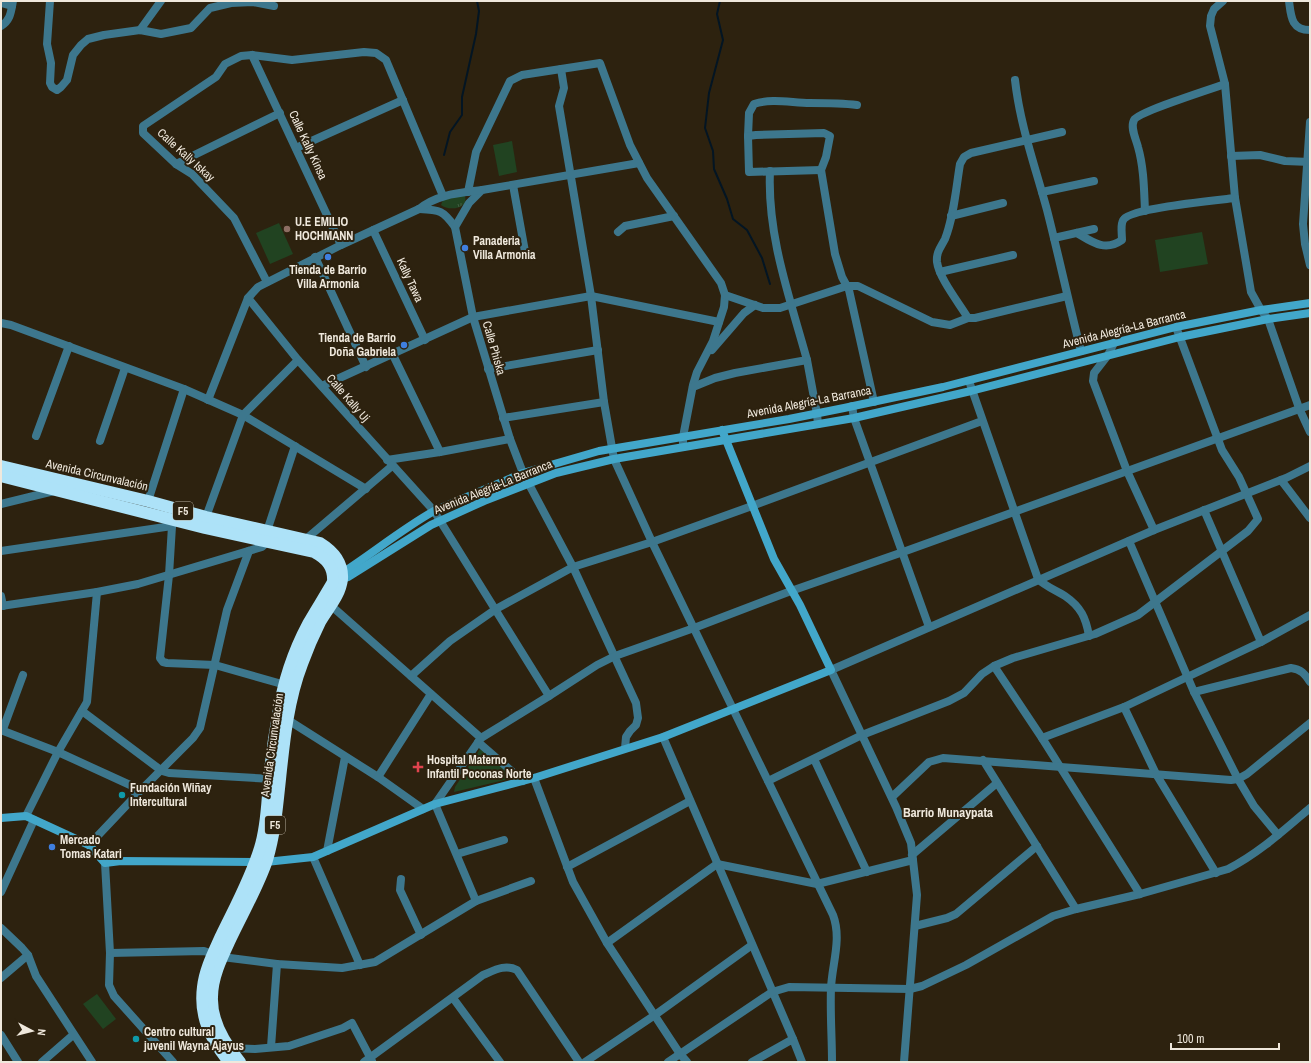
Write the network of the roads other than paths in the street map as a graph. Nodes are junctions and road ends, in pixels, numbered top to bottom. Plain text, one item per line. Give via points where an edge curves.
1 (50, 1) edge
2 (161, 1) edge
3 (1223, 1) edge
4 (1289, 1) edge
5 (1, 3) edge
6 (13, 4) edge
7 (274, 6) dead end
8 (1, 26) edge
9 (140, 30) junction
10 (1310, 30) edge
11 (252, 55) junction
12 (562, 69) junction
13 (1015, 80) dead end
14 (1225, 84) junction
15 (403, 100) junction
16 (857, 105) dead end
17 (280, 113) junction
18 (1310, 122) edge
19 (1062, 132) dead end
20 (748, 136) junction
21 (1026, 141) junction
22 (296, 148) junction
23 (1231, 156) junction
24 (1309, 162) edge
25 (640, 163) junction
26 (176, 164) junction
27 (821, 170) junction
28 (770, 171) junction
29 (570, 175) junction
30 (1094, 181) dead end
31 (513, 185) junction
32 (482, 190) junction
33 (468, 192) junction
34 (1042, 192) junction
35 (442, 196) junction
36 (1235, 198) junction
37 (1003, 203) dead end
38 (420, 209) junction
39 (1145, 211) junction
40 (674, 216) junction
41 (951, 216) junction
42 (455, 227) junction
43 (1094, 229) dead end
44 (373, 230) junction
45 (618, 232) dead end
46 (1077, 233) junction
47 (1054, 238) junction
48 (341, 245) junction
49 (1013, 255) dead end
50 (316, 257) junction
51 (526, 257) dead end
52 (1310, 265) edge
53 (940, 272) junction
54 (267, 282) junction
55 (847, 286) junction
56 (725, 295) junction
57 (591, 296) junction
58 (1068, 296) junction
59 (248, 298) junction
60 (1310, 303) edge
61 (792, 304) junction
62 (755, 305) junction
63 (1261, 310) junction
64 (1310, 313) edge
65 (473, 317) junction
66 (968, 318) junction
67 (1268, 319) junction
68 (719, 322) junction
69 (1, 323) edge
70 (1176, 327) junction
71 (1180, 338) junction
72 (425, 340) junction
73 (1114, 343) junction
74 (69, 346) junction
75 (598, 350) junction
76 (1081, 351) junction
77 (393, 355) junction
78 (1108, 355) junction
79 (298, 360) junction
80 (704, 360) junction
81 (807, 360) junction
82 (366, 367) junction
83 (125, 368) junction
84 (488, 369) junction
85 (968, 381) junction
86 (322, 386) junction
87 (693, 388) junction
88 (184, 390) junction
89 (971, 391) junction
90 (208, 400) junction
91 (604, 402) junction
92 (874, 402) junction
93 (1310, 405) edge
94 (852, 406) junction
95 (1299, 408) junction
96 (817, 414) junction
97 (243, 415) junction
98 (503, 418) junction
99 (854, 418) junction
100 (982, 421) junction
101 (818, 424) junction
102 (722, 430) junction
103 (1310, 432) edge
104 (36, 436) dead end
105 (683, 437) junction
106 (1217, 438) junction
107 (510, 439) junction
108 (725, 439) junction
109 (100, 441) dead end
110 (295, 446) junction
111 (683, 447) junction
112 (611, 448) junction
113 (440, 452) junction
114 (614, 459) junction
115 (390, 463) junction
116 (871, 463) junction
117 (1, 466) edge
118 (1310, 466) edge
119 (1127, 471) junction
120 (523, 473) junction
121 (1, 476) edge
122 (1281, 480) junction
123 (528, 483) junction
124 (51, 486) junction
125 (366, 489) junction
126 (1247, 493) junction
127 (148, 501) junction
128 (1, 504) edge
129 (752, 506) junction
130 (1204, 510) junction
131 (434, 511) junction
132 (1014, 512) junction
133 (206, 517) junction
134 (1310, 518) edge
135 (440, 521) junction
136 (173, 523) junction
137 (1154, 530) junction
138 (268, 535) junction
139 (1129, 541) junction
140 (652, 542) junction
141 (305, 544) junction
142 (1, 551) edge
143 (249, 551) junction
144 (903, 552) junction
145 (1222, 552) junction
146 (573, 567) junction
147 (169, 575) junction
148 (337, 577) junction
149 (1038, 579) junction
150 (791, 591) junction
151 (97, 592) junction
152 (1, 596) edge
153 (328, 602) junction
154 (1156, 602) junction
155 (2, 606) edge
156 (496, 609) junction
157 (1310, 616) edge
158 (929, 627) junction
159 (694, 628) junction
160 (1089, 636) junction
161 (1261, 642) junction
162 (615, 656) junction
163 (215, 665) junction
164 (994, 666) junction
165 (831, 670) junction
166 (22, 675) dead end
167 (411, 676) junction
168 (1188, 678) junction
169 (1310, 682) edge
170 (290, 686) junction
171 (1194, 692) junction
172 (431, 694) junction
173 (549, 696) junction
174 (1124, 707) junction
175 (733, 709) junction
176 (82, 710) junction
177 (288, 720) junction
178 (1310, 723) edge
179 (2, 730) edge
180 (862, 735) junction
181 (664, 737) junction
182 (1042, 738) junction
183 (479, 740) junction
184 (625, 748) junction
185 (58, 752) junction
186 (345, 756) junction
187 (814, 759) junction
188 (982, 760) junction
189 (1060, 766) junction
190 (162, 770) junction
191 (1156, 774) junction
192 (378, 777) junction
193 (534, 778) junction
194 (274, 779) junction
195 (1238, 779) junction
196 (522, 781) junction
197 (768, 781) junction
198 (997, 783) junction
199 (141, 790) junction
200 (892, 797) junction
201 (690, 801) junction
202 (435, 804) junction
203 (1310, 808) edge
204 (423, 809) junction
205 (26, 816) junction
206 (1, 818) edge
207 (34, 820) junction
208 (1278, 835) junction
209 (504, 840) dead end
210 (89, 845) junction
211 (1037, 846) junction
212 (327, 851) junction
213 (457, 854) junction
214 (313, 857) junction
215 (912, 858) junction
216 (261, 861) junction
217 (105, 863) junction
218 (717, 864) junction
219 (566, 867) junction
220 (866, 872) junction
221 (1216, 873) junction
222 (401, 879) dead end
223 (531, 881) dead end
224 (817, 884) junction
225 (1, 892) edge
226 (1140, 894) junction
227 (476, 902) junction
228 (1076, 909) junction
229 (915, 926) junction
230 (1, 928) edge
231 (421, 935) junction
232 (607, 943) junction
233 (752, 945) junction
234 (110, 953) junction
235 (28, 955) junction
236 (218, 955) junction
237 (277, 964) junction
238 (360, 965) junction
239 (1, 978) edge
240 (831, 987) junction
241 (910, 989) junction
242 (772, 992) junction
243 (453, 998) junction
244 (655, 1015) junction
245 (1, 1035) edge
246 (73, 1035) junction
247 (793, 1039) junction
248 (271, 1047) junction
249 (229, 1048) junction
250 (680, 1054) junction
251 (234, 1061) edge
252 (369, 1061) edge
253 (18, 1062) edge
254 (42, 1062) edge
255 (92, 1062) edge
256 (173, 1062) edge
257 (500, 1062) edge
258 (579, 1062) edge
259 (585, 1062) edge
260 (668, 1062) edge
261 (687, 1062) edge
262 (752, 1062) edge
263 (802, 1062) edge
264 (832, 1062) edge
265 (904, 1062) edge

1 - 9 street via 47,44 52,64 50,83 58,90 66,80 73,55 88,39
2 - 9 street
3 - 14 street via 1214,9 1210,26
4 - 10 street via 1296,26 1302,30
5 - 6 street
6 - 8 street via 10,16
7 - 9 street via 253,2 231,3 210,8 191,28 162,34
11 - 15 street via 292,60 376,53 386,60
11 - 17 street, Calle Kally Kinsa
11 - 26 street, Calle Kally Iskay via 241,56 225,64 216,77 143,126 143,133
12 - 25 street via 600,63 630,145
12 - 29 street via 564,88 559,106
12 - 33 street via 522,75 510,81 476,152
13 - 21 street
14 - 23 street
14 - 39 street via 1136,118 1133,128 1141,157
15 - 22 street
15 - 35 street
16 - 20 street via 764,100 754,104 749,113
17 - 22 street, Calle Kally Kinsa
17 - 26 street
18 - 24 street
19 - 21 street
20 - 27 street via 824,133 830,136
20 - 28 street via 749,172
21 - 34 street
21 - 41 street via 964,157 960,164
22 - 48 street, Calle Kally Kinsa
23 - 24 street via 1260,155 1285,162
23 - 36 street
24 - 52 street via 1303,224
25 - 29 street
25 - 40 street via 647,178
26 - 54 street, Calle Kally Iskay via 192,174 234,218
27 - 28 street
27 - 55 street via 835,254
28 - 61 street via 772,225
29 - 31 street
29 - 57 street
30 - 34 street
31 - 32 street
31 - 51 street
32 - 33 street
32 - 42 street via 468,203
33 - 35 street
34 - 47 street
35 - 38 street via 427,202
36 - 39 street
36 - 63 street via 1251,292
37 - 41 street
38 - 42 street via 436,210 446,215
38 - 44 street
39 - 46 street via 1124,218 1122,240 1111,245 1101,246
40 - 45 street via 625,226
40 - 56 street via 721,282
41 - 53 street via 945,239 937,254
42 - 65 street, Calle Phiska
43 - 46 street
44 - 48 street
44 - 72 street, Kally Tawa
46 - 47 street
47 - 58 street
48 - 50 street
49 - 53 street
50 - 54 street
50 - 82 street
53 - 66 street
54 - 59 street
55 - 61 street
55 - 66 street via 863,287 932,322 950,324
55 - 92 street
56 - 62 street
56 - 68 street
57 - 65 street
57 - 68 street
57 - 75 street
58 - 66 street
58 - 76 street
59 - 79 street, Calle Kally Uj
59 - 90 street
60 - 63 main road, Avenida Alegría-La Barranca
61 - 62 street via 780,308 763,308
61 - 81 street
62 - 80 street via 744,313
63 - 67 street
63 - 70 main road, Avenida Alegría-La Barranca
64 - 67 main road, Avenida Alegría-La Barranca
65 - 72 street
65 - 84 street, Calle Phiska
67 - 71 main road, Avenida Alegría-La Barranca
67 - 95 street
68 - 80 street
69 - 74 street
70 - 71 street
70 - 73 main road, Avenida Alegría-La Barranca
71 - 78 main road, Avenida Alegría-La Barranca
71 - 106 street
72 - 77 street
73 - 76 main road, Avenida Alegría-La Barranca
73 - 78 street
74 - 83 street
74 - 104 street
75 - 84 street
75 - 91 street
76 - 85 main road, Avenida Alegría-La Barranca
77 - 82 street
77 - 113 street
78 - 89 main road, Avenida Alegría-La Barranca
78 - 119 street via 1094,373 1093,381
79 - 86 street, Calle Kally Uj
79 - 97 street
80 - 87 street via 697,372
81 - 87 street via 735,373 715,378
81 - 96 street
82 - 86 street
83 - 88 street
83 - 109 street
84 - 98 street, Calle Phiska
85 - 89 street
85 - 92 main road, Avenida Alegría-La Barranca
86 - 115 street, Calle Kally Uj
87 - 105 street
88 - 90 street
88 - 127 street
89 - 99 main road, Avenida Alegría-La Barranca
89 - 100 street
90 - 97 street
91 - 98 street
91 - 112 street
92 - 94 main road, Avenida Alegría-La Barranca
93 - 95 street
94 - 96 main road, Avenida Alegría-La Barranca
94 - 99 street
95 - 103 street
95 - 106 street
96 - 101 street
96 - 102 main road, Avenida Alegría-La Barranca
97 - 110 street
97 - 133 street
98 - 107 street, Calle Phiska
99 - 101 main road, Avenida Alegría-La Barranca
99 - 116 street
100 - 116 street
100 - 132 street
101 - 108 main road, Avenida Alegría-La Barranca
102 - 105 main road, Avenida Alegría-La Barranca
102 - 108 main road
105 - 111 street
105 - 112 main road, Avenida Alegría-La Barranca
106 - 119 street
106 - 126 street
107 - 113 street
107 - 120 street, Calle Phiska
108 - 111 main road, Avenida Alegría-La Barranca
108 - 129 main road
110 - 125 street
110 - 138 street
111 - 114 main road, Avenida Alegría-La Barranca
112 - 114 street
112 - 120 main road, Avenida Alegría-La Barranca
113 - 115 street
114 - 123 main road, Avenida Alegría-La Barranca via 556,473
114 - 140 street
115 - 125 street
115 - 131 street, Calle Kally Uj
116 - 129 street
116 - 144 street
117 - 124 highway, Avenida Circunvalación / F5
118 - 122 street
119 - 132 street
119 - 137 street
120 - 123 street, Calle Phiska
120 - 131 main road, Avenida Alegría-La Barranca
121 - 124 highway, Avenida Circunvalación / F5
122 - 126 street
122 - 134 street
123 - 135 main road, Avenida Alegría-La Barranca
123 - 146 street, Calle Phiska
124 - 127 highway, Avenida Circunvalación / F5
124 - 128 street
124 - 136 highway, Avenida Circunvalación / F5
125 - 141 street
126 - 130 street
126 - 145 street via 1258,519 1248,531
127 - 133 highway, Avenida Circunvalación / F5
129 - 140 street
129 - 150 main road via 774,559
130 - 137 street
130 - 145 street
131 - 135 street, Calle Kally Uj
131 - 148 main road, Avenida Alegría-La Barranca
132 - 144 street
132 - 149 street
133 - 138 highway, Avenida Circunvalación / F5
135 - 148 main road, Avenida Alegría-La Barranca
135 - 156 street, Calle Kally Uj
136 - 138 highway, Avenida Circunvalación / F5
136 - 142 street
136 - 147 street
137 - 139 street
138 - 141 highway, Avenida Circunvalación / F5
138 - 143 street via 262,548
139 - 149 street
139 - 154 street
140 - 146 street
140 - 159 street
141 - 148 highway, Avenida Circunvalación / F5 via 329,562
143 - 147 street
143 - 163 street via 227,610
144 - 150 street
144 - 158 street
145 - 154 street
145 - 161 street
146 - 156 street
146 - 162 street, Calle Phiska
147 - 151 street
147 - 163 street via 160,658 168,663
148 - 153 highway, Avenida Circunvalación / F5 via 338,594
149 - 158 street
149 - 160 street via 1044,585 1066,596 1080,610 1086,619
150 - 159 street
150 - 165 main road
151 - 155 street
151 - 176 street via 87,702
152 - 155 street
153 - 167 street
153 - 170 highway, Avenida Circunvalación / F5 via 309,623 299,643 292,660
154 - 160 street via 1138,615
154 - 168 street
156 - 167 street via 450,641
156 - 173 street, Calle Kally Uj
157 - 161 street
158 - 165 street
159 - 162 street
159 - 175 street
160 - 164 street
161 - 168 street
162 - 173 street
162 - 184 street, Calle Phiska via 636,704 638,718 636,725 626,737
163 - 170 street
163 - 190 street via 200,728
164 - 180 street via 982,674 964,693 949,701
164 - 182 street
165 - 175 main road
165 - 180 street
166 - 179 street
167 - 172 street
168 - 171 street
168 - 174 street
169 - 171 street via 1305,674 1291,668
170 - 177 highway, Avenida Circunvalación / F5
170 - 194 highway, Avenida Circunvalación / F5 via 278,716
171 - 195 street
172 - 183 street
172 - 192 street
173 - 183 street
174 - 182 street
174 - 191 street
175 - 181 main road
175 - 197 street
176 - 185 street
176 - 190 street
177 - 186 street
177 - 194 highway, Avenida Circunvalación / F5
178 - 195 street
179 - 185 street
180 - 187 street
180 - 200 street
181 - 184 main road
181 - 201 street
182 - 189 street
183 - 196 street
183 - 202 street
184 - 193 main road
185 - 199 street
185 - 205 street
186 - 192 street
186 - 212 street
187 - 197 street
187 - 220 street
188 - 189 street
188 - 198 street
188 - 200 street via 943,758 929,762
189 - 191 street
189 - 226 street
190 - 194 street via 169,773
190 - 199 street
191 - 195 street
191 - 221 street
192 - 204 street
193 - 196 main road
193 - 219 street
194 - 216 highway, Avenida Circunvalación / F5
195 - 208 street via 1254,806
196 - 202 main road
197 - 224 street
198 - 211 street
198 - 215 street
199 - 210 street
200 - 215 street via 911,843
201 - 218 street
201 - 219 street
202 - 204 main road
202 - 213 street
203 - 208 street
204 - 212 main road
205 - 206 main road
205 - 207 main road
207 - 210 main road
207 - 225 street
208 - 221 street via 1241,862
209 - 213 street
210 - 217 main road
211 - 228 street
211 - 229 street via 956,914
212 - 214 main road
213 - 227 street
214 - 216 main road
214 - 238 street
215 - 220 street
215 - 229 street via 917,895
216 - 217 main road
216 - 236 highway, Avenida Circunvalación / F5
217 - 234 street
218 - 224 street
218 - 232 street
218 - 233 street
219 - 232 street
220 - 224 street
221 - 226 street
222 - 231 street via 400,890
223 - 227 street
224 - 240 street via 837,926
226 - 228 street
227 - 231 street
228 - 241 street via 1053,916 966,965
229 - 241 street
230 - 235 street
231 - 238 street via 375,962
232 - 244 street
233 - 242 street
233 - 244 street
234 - 236 street via 204,951
234 - 256 street via 109,985 112,991
235 - 239 street
235 - 246 street via 36,976
236 - 237 street
236 - 249 highway, Avenida Circunvalación / F5 via 212,997 214,1015
236 - 251 highway, Avenida Circunvalación / F5 via 206,973 202,1003 204,1017 215,1044
237 - 238 street via 342,968
237 - 248 street
240 - 241 street
240 - 242 street via 789,987
240 - 264 street
241 - 265 street
242 - 247 street
242 - 250 street
243 - 252 street
243 - 257 street
243 - 258 street via 483,975 503,968 517,970
244 - 250 street
244 - 259 street
245 - 253 street
246 - 254 street
246 - 255 street
247 - 262 street
247 - 263 street
248 - 249 street
248 - 252 street via 289,1046 352,1023
249 - 251 highway, Avenida Circunvalación / F5
250 - 260 street
250 - 261 street

